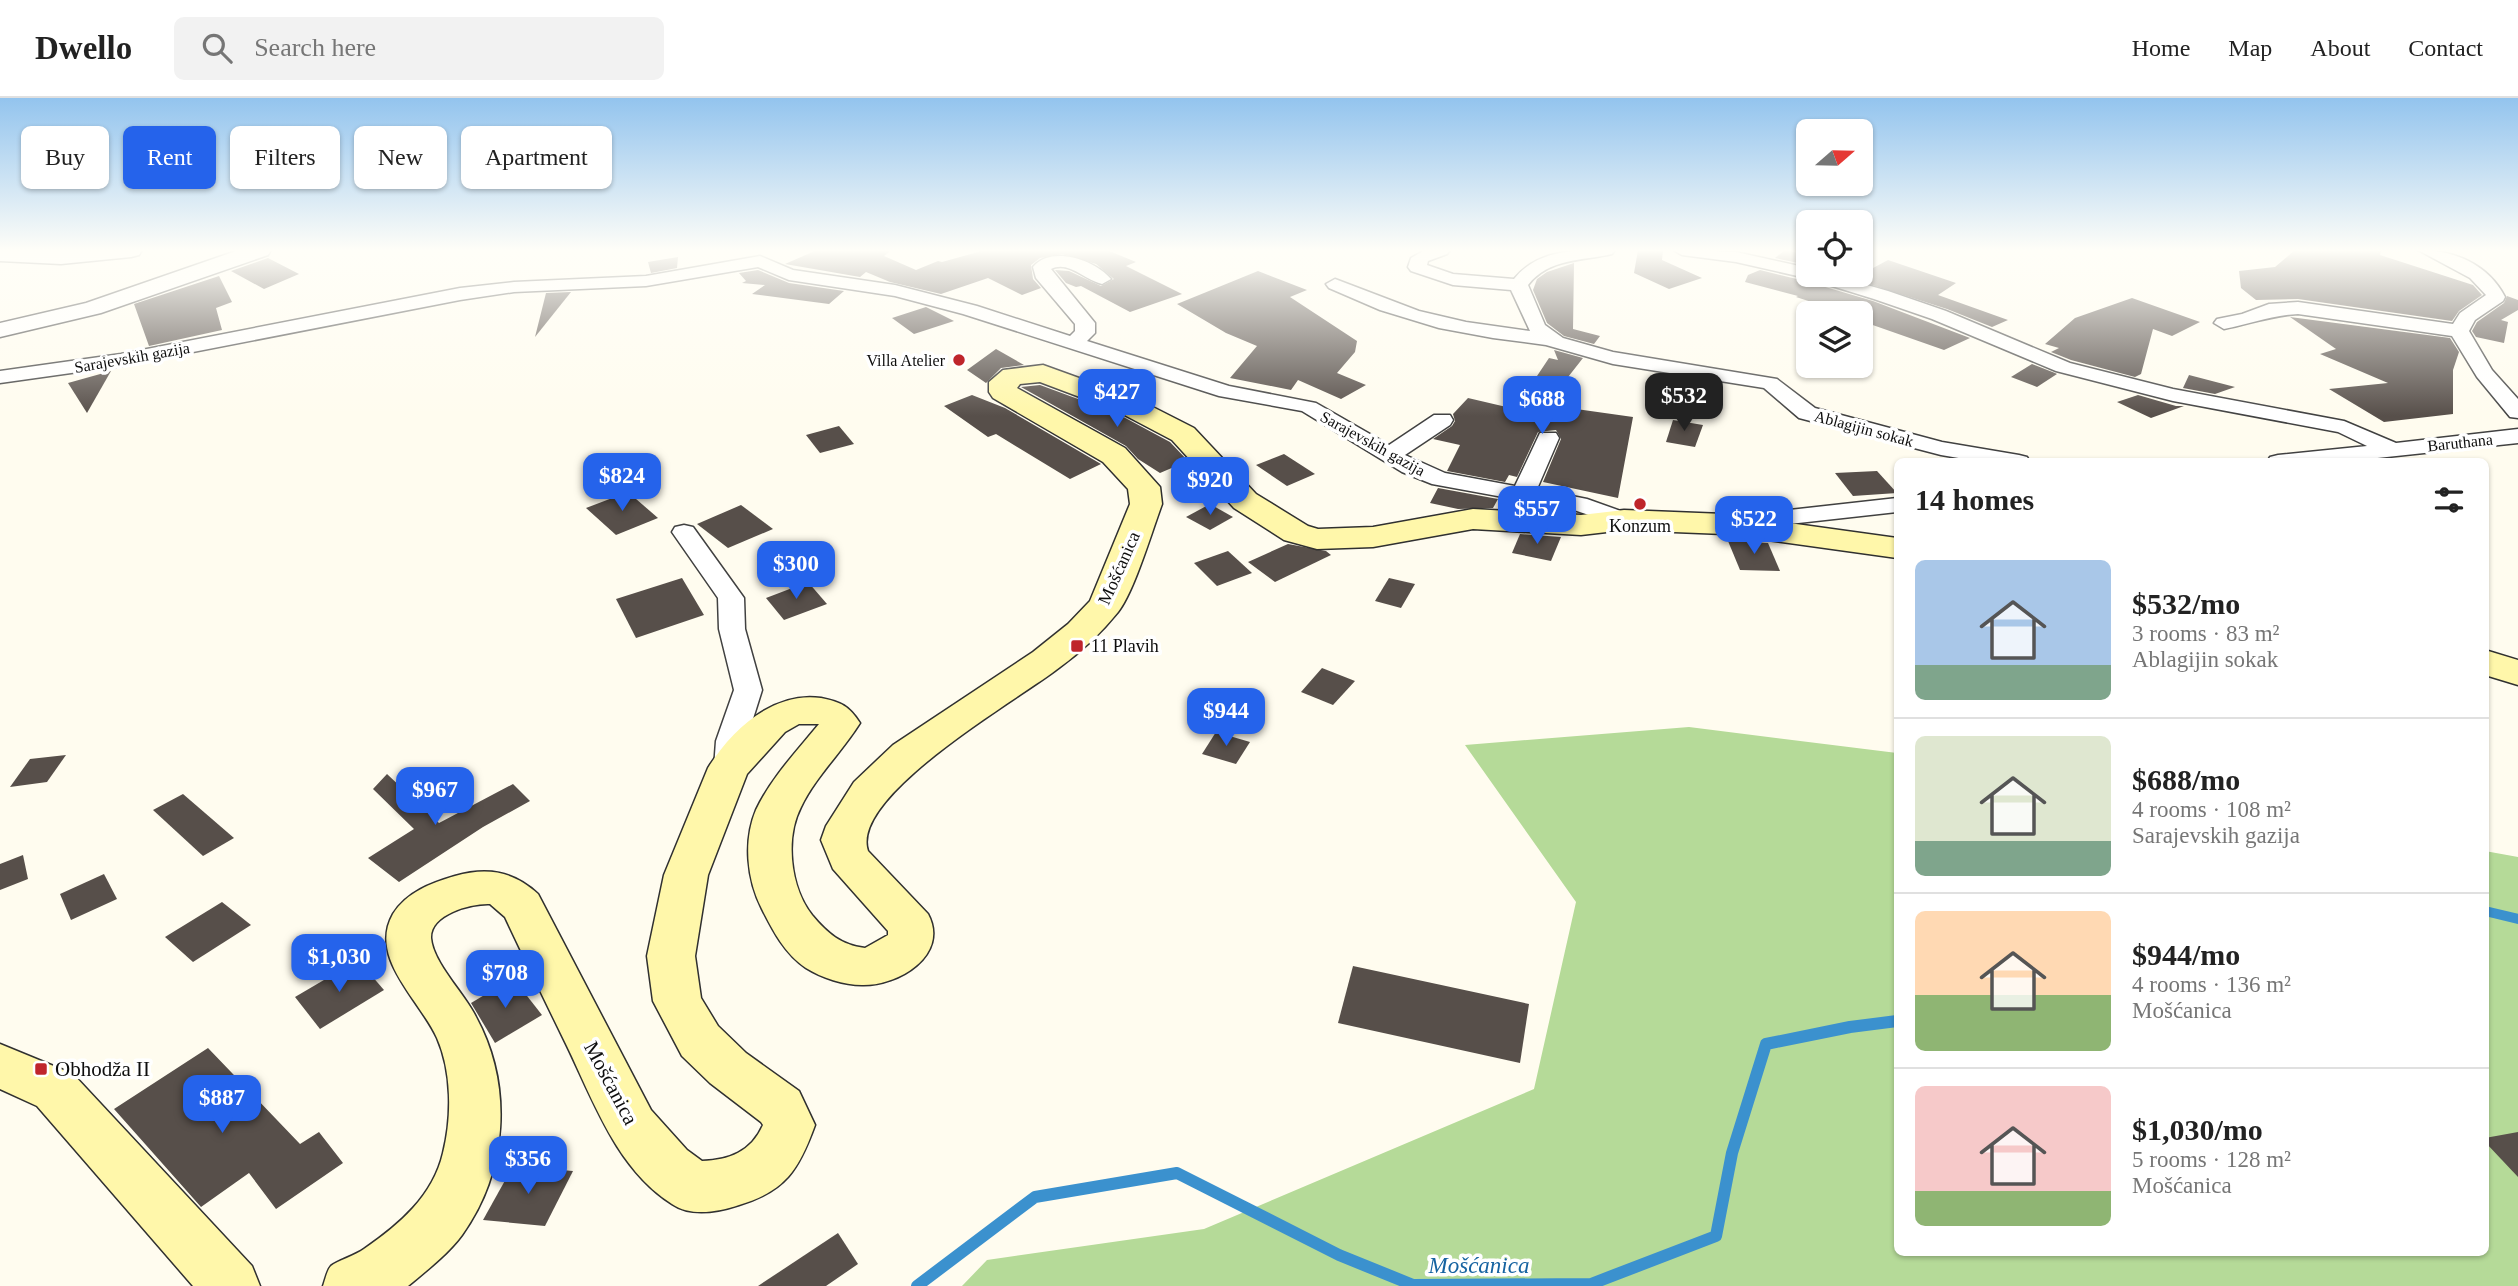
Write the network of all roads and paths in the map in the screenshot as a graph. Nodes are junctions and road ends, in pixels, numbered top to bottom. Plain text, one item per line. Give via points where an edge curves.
1 (103, 305) edge
2 (401, 305) edge
3 (952, 305) edge
4 (1068, 305) edge
5 (1379, 305) edge
6 (1526, 305) edge
7 (1909, 305) edge
8 (2484, 305) edge
9 (2224, 323) dead end
10 (0, 330) edge
11 (2459, 331) junction
12 (1548, 339) junction
13 (1074, 343) junction
14 (0, 377) edge
15 (2518, 412) edge
16 (1442, 421) dead end
17 (2518, 436) edge
18 (1548, 438) dead end
19 (2392, 449) junction
20 (1390, 455) junction
21 (1997, 458) edge
22 (2313, 458) edge
23 (1523, 494) junction
24 (1894, 505) edge
25 (1624, 520) junction
26 (1724, 524) junction
27 (684, 532) dead end
28 (1894, 548) edge
29 (2489, 663) edge
30 (2518, 673) edge
31 (729, 768) junction
32 (0, 1066) edge
33 (231, 1286) edge
34 (352, 1286) edge

1 - 10 street
2 - 14 street, Sarajevskih gazija via 121,360
3 - 13 street, Sarajevskih gazija
4 - 13 street via 1085,323 1085,333
5 - 12 street, Ablagijin sokak via 1441,324
6 - 12 street
7 - 19 street via 2063,367 2173,395 2319,421
8 - 11 street via 2467,317
9 - 11 street via 2269,310 2298,308
11 - 15 street via 2484,373
12 - 21 street, Ablagijin sokak via 1601,356 1770,383 1807,413
13 - 20 street, Sarajevskih gazija via 1226,392 1309,407
16 - 20 street
17 - 19 street, Baruthana
18 - 23 street
19 - 22 street, Baruthana
20 - 23 street, Sarajevskih gazija via 1440,479
23 - 25 street, Sarajevskih gazija via 1579,504
24 - 26 street
25 - 26 main road
25 - 31 main road, Mošćanica via 1581,525 1472,519 1373,537 1317,539 1296,533 1245,501 1183,434 1055,376 1013,376 1003,382 1003,392 1114,455 1144,486 1146,504 1106,604 1082,632 907,755 869,792 847,826 843,840 849,858 912,927 910,944 890,960 871,967 848,968 821,955 783,904 771,873 774,817 840,723 832,713 790,712 771,723
26 - 28 main road
27 - 31 street, Mošćanica via 731,598 732,629 748,690 731,741
29 - 30 main road
31 - 34 main road, Mošćanica via 686,875 671,956 677,1000 700,1041 781,1107 789,1125 782,1147 751,1177 722,1186 692,1187 632,1126 522,906 504,890 493,887 461,890 422,909 409,926 408,940 463,1039 474,1080 475,1132 455,1197 442,1217 395,1261
32 - 33 main road via 55,1090

